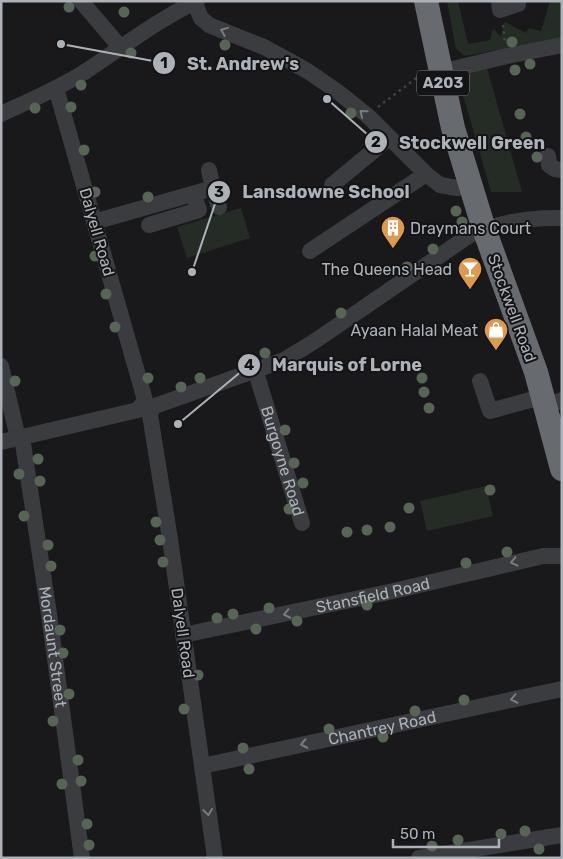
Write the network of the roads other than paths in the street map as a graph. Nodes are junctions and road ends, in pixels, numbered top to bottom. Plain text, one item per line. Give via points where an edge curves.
1 (81, 1) edge
2 (426, 1) edge
3 (518, 1) edge
4 (195, 2) edge
5 (500, 6) edge
6 (562, 45) edge
7 (121, 48) junction
8 (433, 72) junction
9 (56, 88) junction
10 (1, 114) edge
11 (389, 138) junction
12 (548, 156) dead end
13 (209, 170) dead end
14 (562, 170) edge
15 (426, 174) junction
16 (332, 185) dead end
17 (470, 186) junction
18 (213, 188) junction
19 (193, 194) junction
20 (219, 207) dead end
21 (562, 218) edge
22 (94, 222) junction
23 (149, 224) dead end
24 (484, 230) junction
25 (310, 251) dead end
26 (1, 366) edge
27 (255, 369) junction
28 (480, 381) dead end
29 (550, 402) edge
30 (148, 406) junction
31 (20, 437) junction
32 (1, 442) edge
33 (562, 469) edge
34 (302, 524) dead end
35 (562, 556) edge
36 (183, 635) junction
37 (562, 689) edge
38 (202, 766) junction
39 (562, 835) edge
40 (82, 858) edge
41 (215, 858) edge
42 (419, 858) edge

1 - 7 street
2 - 8 highway, Stockwell Road / A203
3 - 5 street via 518,4
4 - 7 street
11 -> 4 street via 368,116 309,72 264,47 208,25 201,18
6 - 8 street
7 - 9 street
8 - 17 highway, Stockwell Road / A203
9 - 10 street
9 - 22 street, Dalyell Road
11 - 15 street
11 - 16 street
12 - 14 street via 549,165 555,170
13 - 18 street
15 - 17 street via 447,187
15 - 25 street
17 - 24 highway, Stockwell Road / A203
18 - 19 street
18 - 20 street
19 - 22 street
19 - 23 street via 199,210
21 - 24 street via 520,220
22 - 30 street, Dalyell Road
24 - 27 street via 470,235 284,360
24 - 29 highway, Stockwell Road / A203
26 - 31 street, Mordaunt Street
27 - 30 street
27 - 34 street, Burgoyne Road
28 - 29 street via 490,412 530,400
29 - 33 highway, Stockwell Road / A203
30 - 31 street
30 - 36 street, Dalyell Road
31 - 32 street
31 - 40 street, Mordaunt Street via 48,607
35 -> 36 street, Stansfield Road via 543,556
36 - 38 street, Dalyell Road
37 -> 38 street, Chantrey Road
38 -> 41 street, Dalyell Road
39 - 42 street

